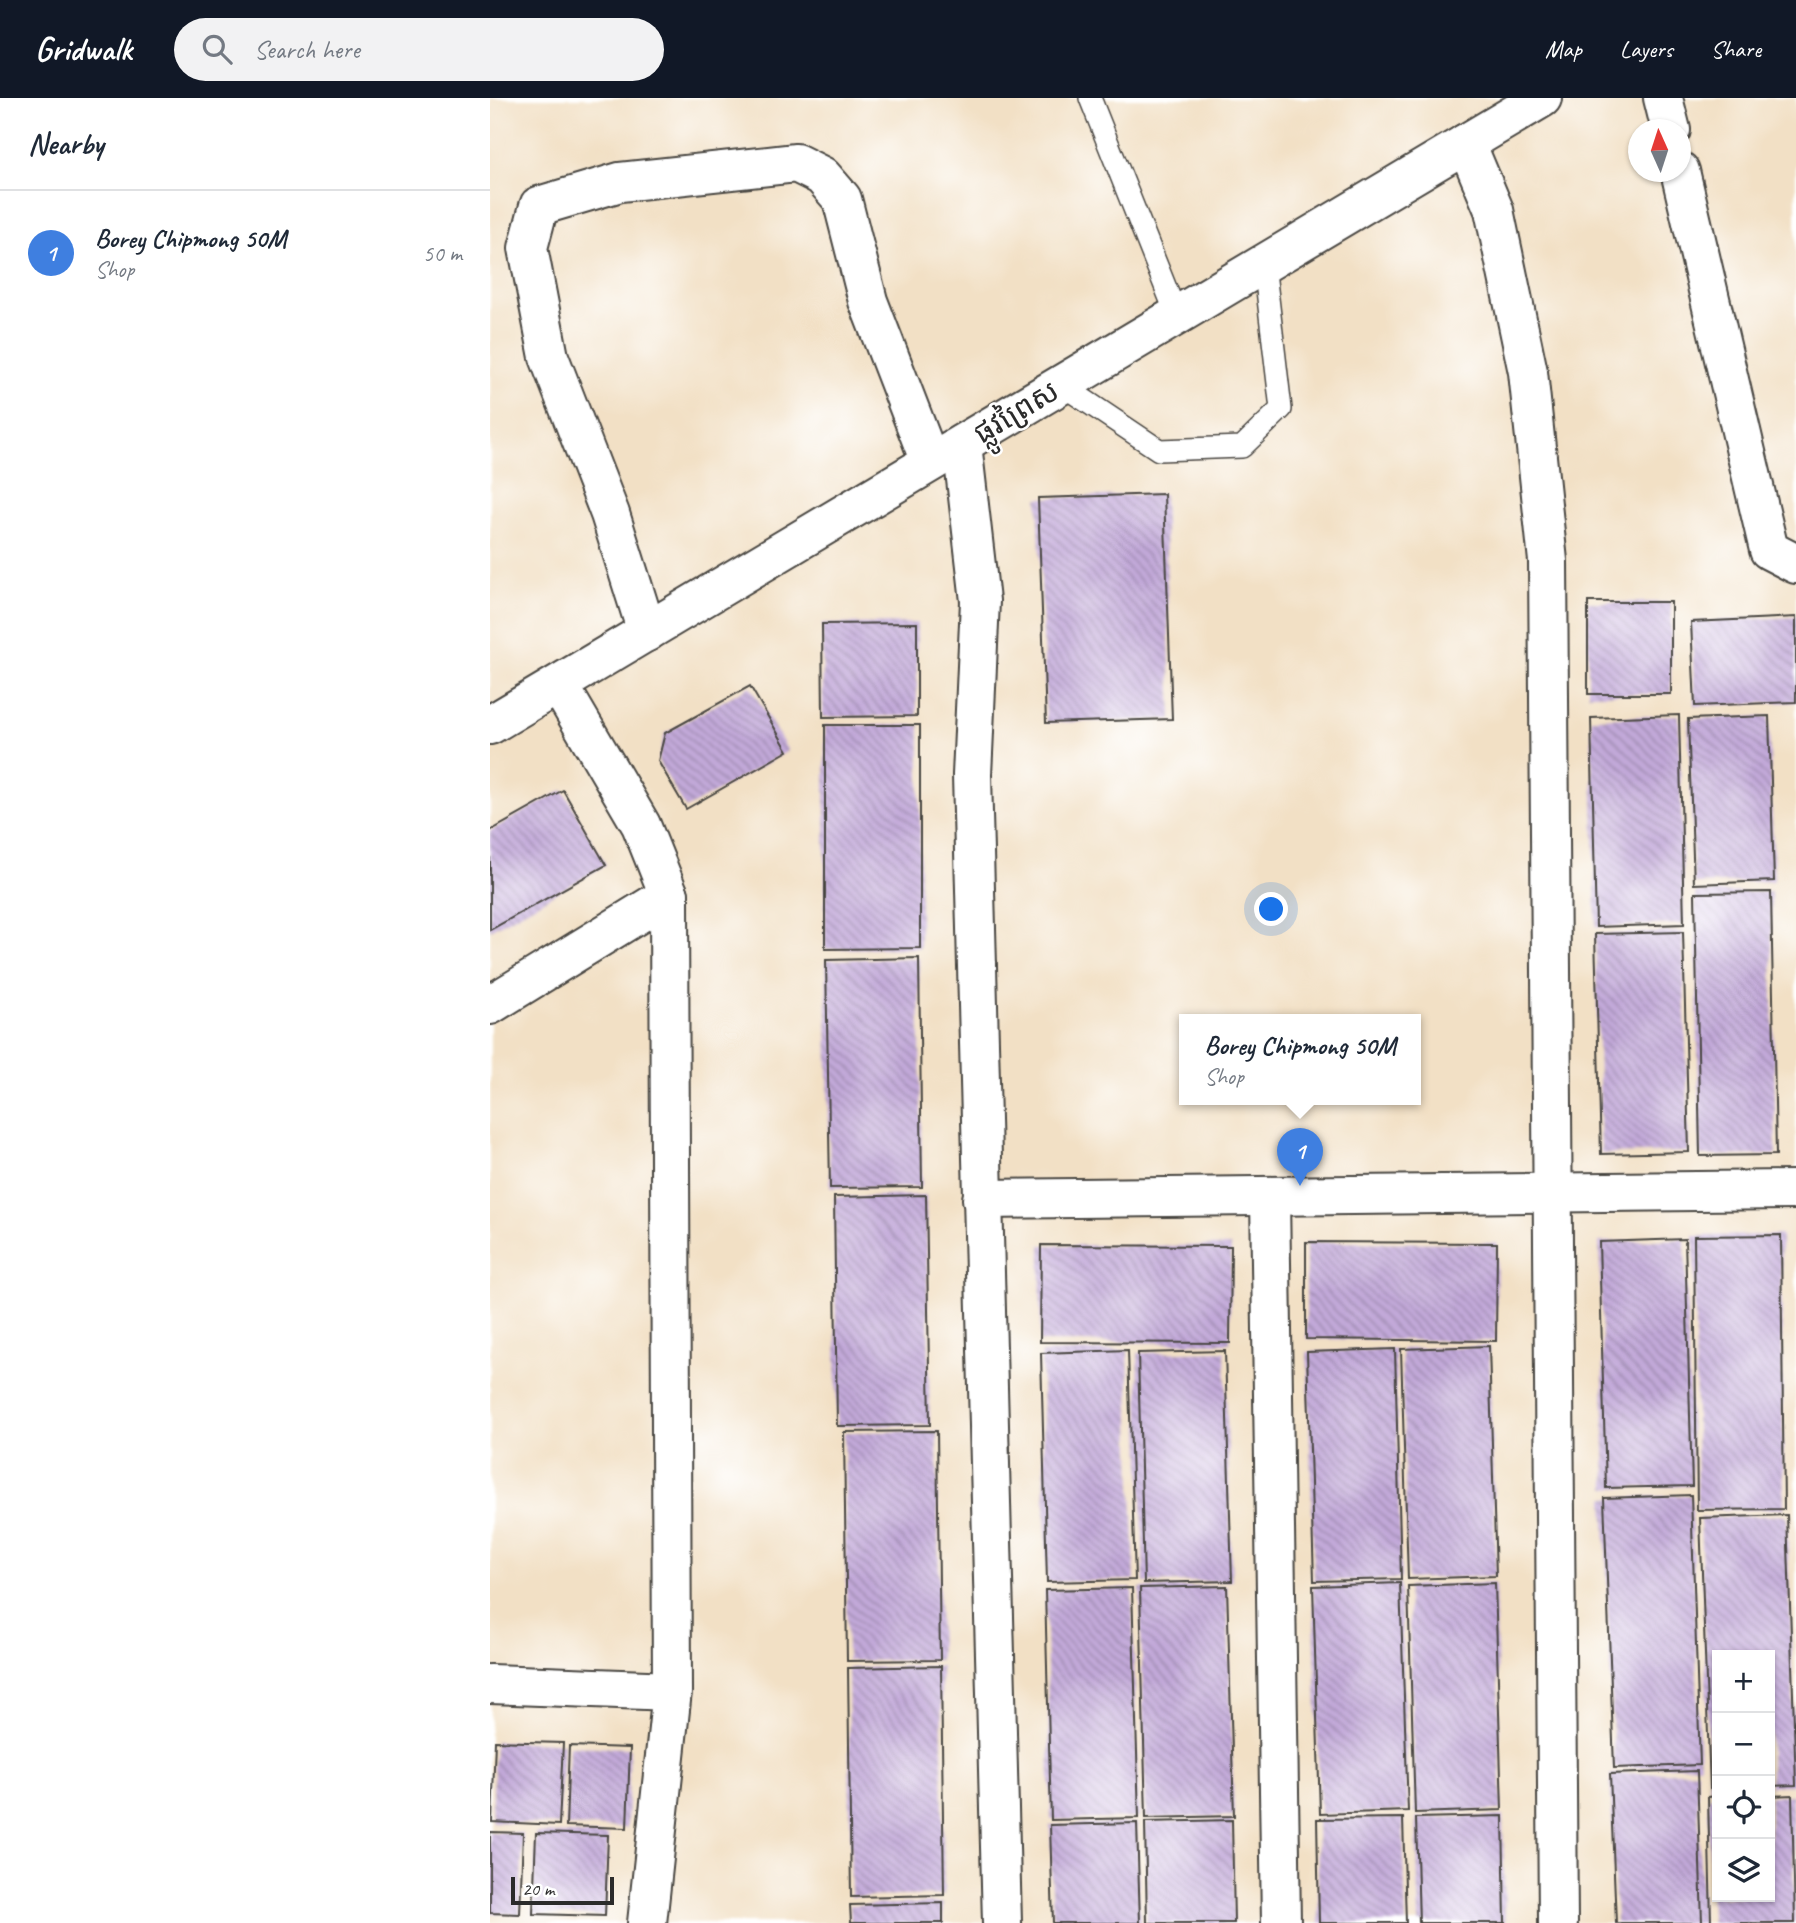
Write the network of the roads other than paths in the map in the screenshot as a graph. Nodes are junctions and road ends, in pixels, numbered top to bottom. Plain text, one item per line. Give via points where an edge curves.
1 (1090, 98) edge
2 (1542, 98) edge
3 (1664, 98) edge
4 (1669, 119) edge
5 (1466, 143) junction
6 (1684, 182) edge
7 (1264, 264) junction
8 (1177, 316) junction
9 (1062, 385) junction
10 (946, 453) junction
11 (1796, 564) edge
12 (647, 632) junction
13 (559, 685) junction
14 (490, 725) edge
15 (669, 895) junction
16 (490, 1005) edge
17 (1796, 1190) edge
18 (1553, 1194) junction
19 (1270, 1197) junction
20 (982, 1199) junction
21 (490, 1684) edge
22 (672, 1691) junction
23 (646, 1923) edge
24 (1002, 1923) edge
25 (1281, 1923) edge
26 (1558, 1923) edge

1 - 8 lane
2 - 5 street, ផ្លូវព្រៃស
3 - 4 street
5 - 7 street, ផ្លូវព្រៃស
5 - 18 street via 1494,210 1528,372 1548,561
6 - 11 street via 1769,550
7 - 8 street, ផ្លូវព្រៃស
7 - 9 lane via 1280,409 1242,447 1158,450
8 - 9 street, ផ្លូវព្រៃស
9 - 10 street, ផ្លូវព្រៃស
10 - 12 street, ផ្លូវព្រៃស
10 - 12 street via 869,301 842,199 822,176 796,163 620,182 539,206 528,248 548,357 610,514
10 - 20 street via 980,601 972,775
12 - 13 street, ផ្លូវព្រៃស
13 - 14 street, ផ្លូវព្រៃស
13 - 15 street via 641,825
15 - 16 street
15 - 22 street
17 - 18 street
18 - 19 street
18 - 26 street
19 - 20 street
19 - 25 street
20 - 24 street
21 - 22 street
22 - 23 street

